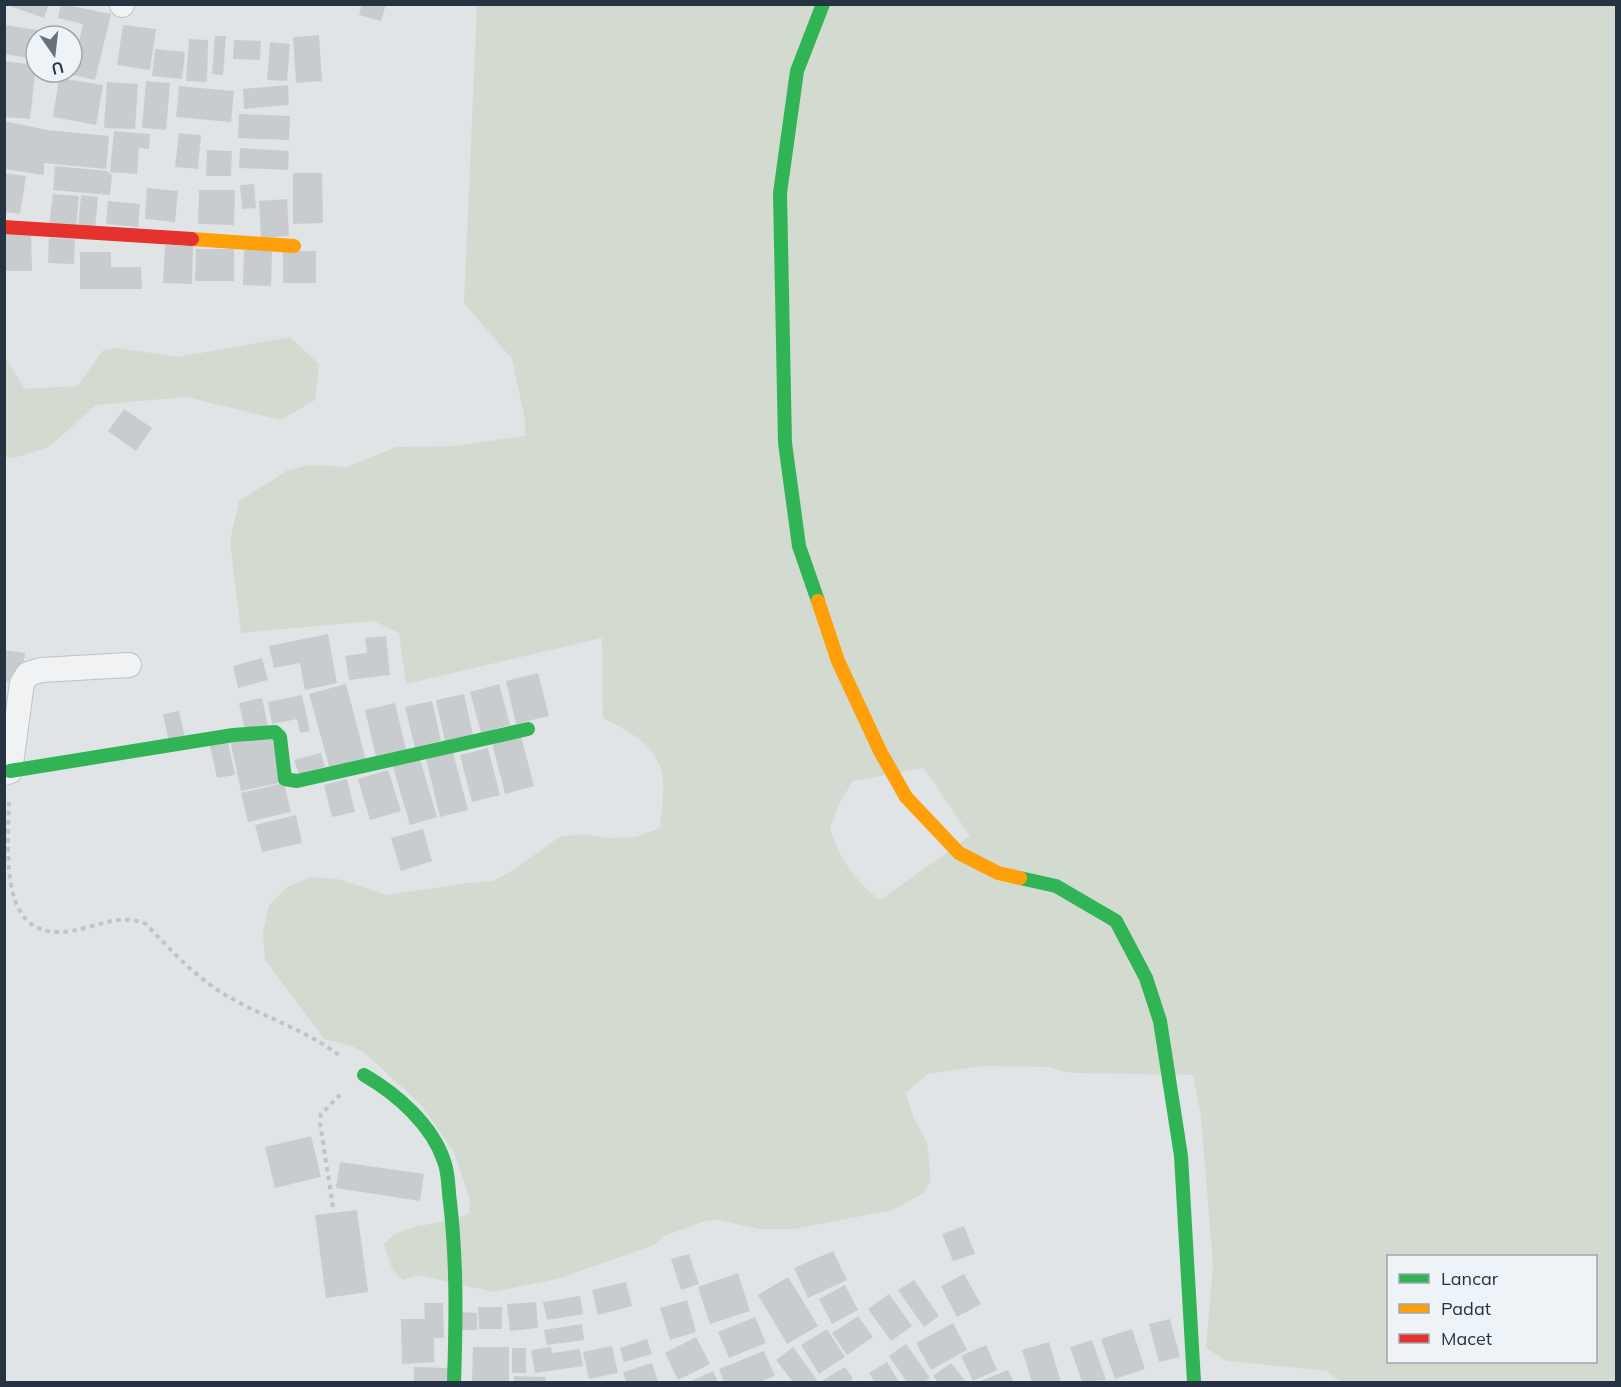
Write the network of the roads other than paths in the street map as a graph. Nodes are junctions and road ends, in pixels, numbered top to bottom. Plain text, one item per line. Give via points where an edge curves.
1 (823, 4) edge
2 (4, 227) edge
3 (294, 246) dead end
4 (129, 666) dead end
5 (528, 729) dead end
6 (8, 772) edge
7 (364, 1075) road end
8 (454, 1383) edge
9 (1194, 1383) edge

1 - 9 street via 797,71 780,193 785,443 799,546 838,661 906,797 959,853 998,873 1056,886 1116,921 1146,978 1160,1021 1178,1135
2 - 3 street
4 - 6 street via 28,674 22,683
5 - 6 street via 297,782 285,779 280,737 275,732 233,735
7 - 8 street via 379,1082 429,1132 444,1160 455,1230

